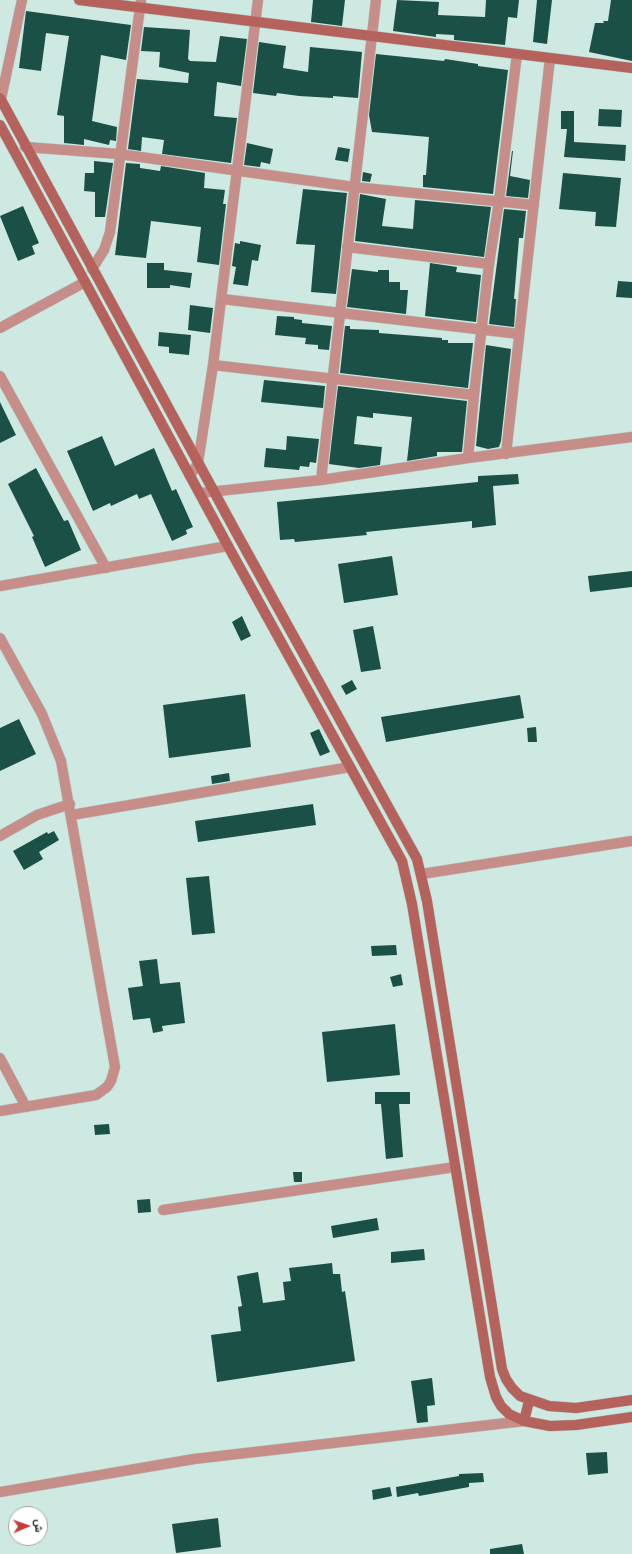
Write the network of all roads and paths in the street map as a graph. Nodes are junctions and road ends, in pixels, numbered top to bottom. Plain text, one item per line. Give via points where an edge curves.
1 (22, 0) edge
2 (79, 0) edge
3 (258, 0) edge
4 (376, 0) edge
5 (140, 4) edge
6 (255, 22) junction
7 (371, 36) junction
8 (517, 54) junction
9 (550, 58) junction
10 (632, 68) edge
11 (0, 98) edge
12 (0, 125) edge
13 (25, 147) junction
14 (119, 154) junction
15 (237, 170) junction
16 (354, 187) junction
17 (499, 201) junction
18 (534, 205) junction
19 (347, 247) junction
20 (489, 264) junction
21 (92, 268) junction
22 (85, 282) junction
23 (222, 299) junction
24 (339, 314) junction
25 (0, 328) edge
26 (481, 330) junction
27 (519, 334) junction
28 (213, 365) junction
29 (0, 376) edge
30 (332, 378) junction
31 (474, 395) junction
32 (632, 437) edge
33 (506, 454) junction
34 (468, 458) junction
35 (198, 463) junction
36 (190, 476) junction
37 (321, 480) junction
38 (214, 492) junction
39 (200, 493) junction
40 (228, 546) junction
41 (106, 568) junction
42 (0, 586) edge
43 (0, 638) edge
44 (350, 767) junction
45 (70, 804) junction
46 (72, 815) junction
47 (0, 836) edge
48 (632, 840) edge
49 (422, 874) junction
50 (0, 1058) edge
51 (26, 1107) junction
52 (0, 1111) edge
53 (455, 1167) junction
54 (163, 1210) dead end
55 (632, 1400) edge
56 (529, 1401) junction
57 (632, 1417) edge
58 (524, 1421) junction
59 (0, 1492) edge

1 - 11 street
2 - 5 main road
3 - 6 street
4 - 7 street
5 - 6 main road
5 - 14 street
6 - 7 main road
6 - 15 street
7 - 8 main road
7 - 16 street
8 - 9 main road
8 - 17 street
9 - 10 main road
9 - 18 street
11 - 13 main road
12 - 22 main road
13 - 14 street
13 - 21 main road
14 - 15 street
14 - 21 street via 108,239
15 - 16 street
15 - 23 street
16 - 17 street
16 - 19 street
17 - 18 street
17 - 20 street
18 - 27 street
19 - 20 street
19 - 24 street
20 - 26 street
21 - 35 main road
22 - 25 street
22 - 36 main road
23 - 24 street
23 - 28 street
24 - 26 street
24 - 30 street
26 - 27 street
26 - 31 street
27 - 33 street
28 - 30 street
28 - 35 street
29 - 41 street
30 - 31 street
30 - 37 street
31 - 34 street
32 - 33 street
33 - 34 street
34 - 37 street
35 - 36 street
35 - 38 main road
36 - 39 main road
37 - 38 street
38 - 39 street
38 - 49 main road via 411,846
39 - 40 main road
40 - 41 street
40 - 44 main road
41 - 42 street
43 - 45 street via 50,730 61,762
44 - 46 street
44 - 53 main road via 396,848 407,877
45 - 46 street
45 - 47 street via 37,815
46 - 51 street via 115,1067 107,1087 96,1095
48 - 49 street
49 - 56 main road via 502,1369 512,1388
50 - 51 street
51 - 52 street
53 - 54 street
53 - 58 main road via 492,1387 501,1406 509,1414
55 - 56 main road via 576,1408
56 - 58 main road
57 - 58 main road via 563,1426
58 - 59 street via 194,1459

